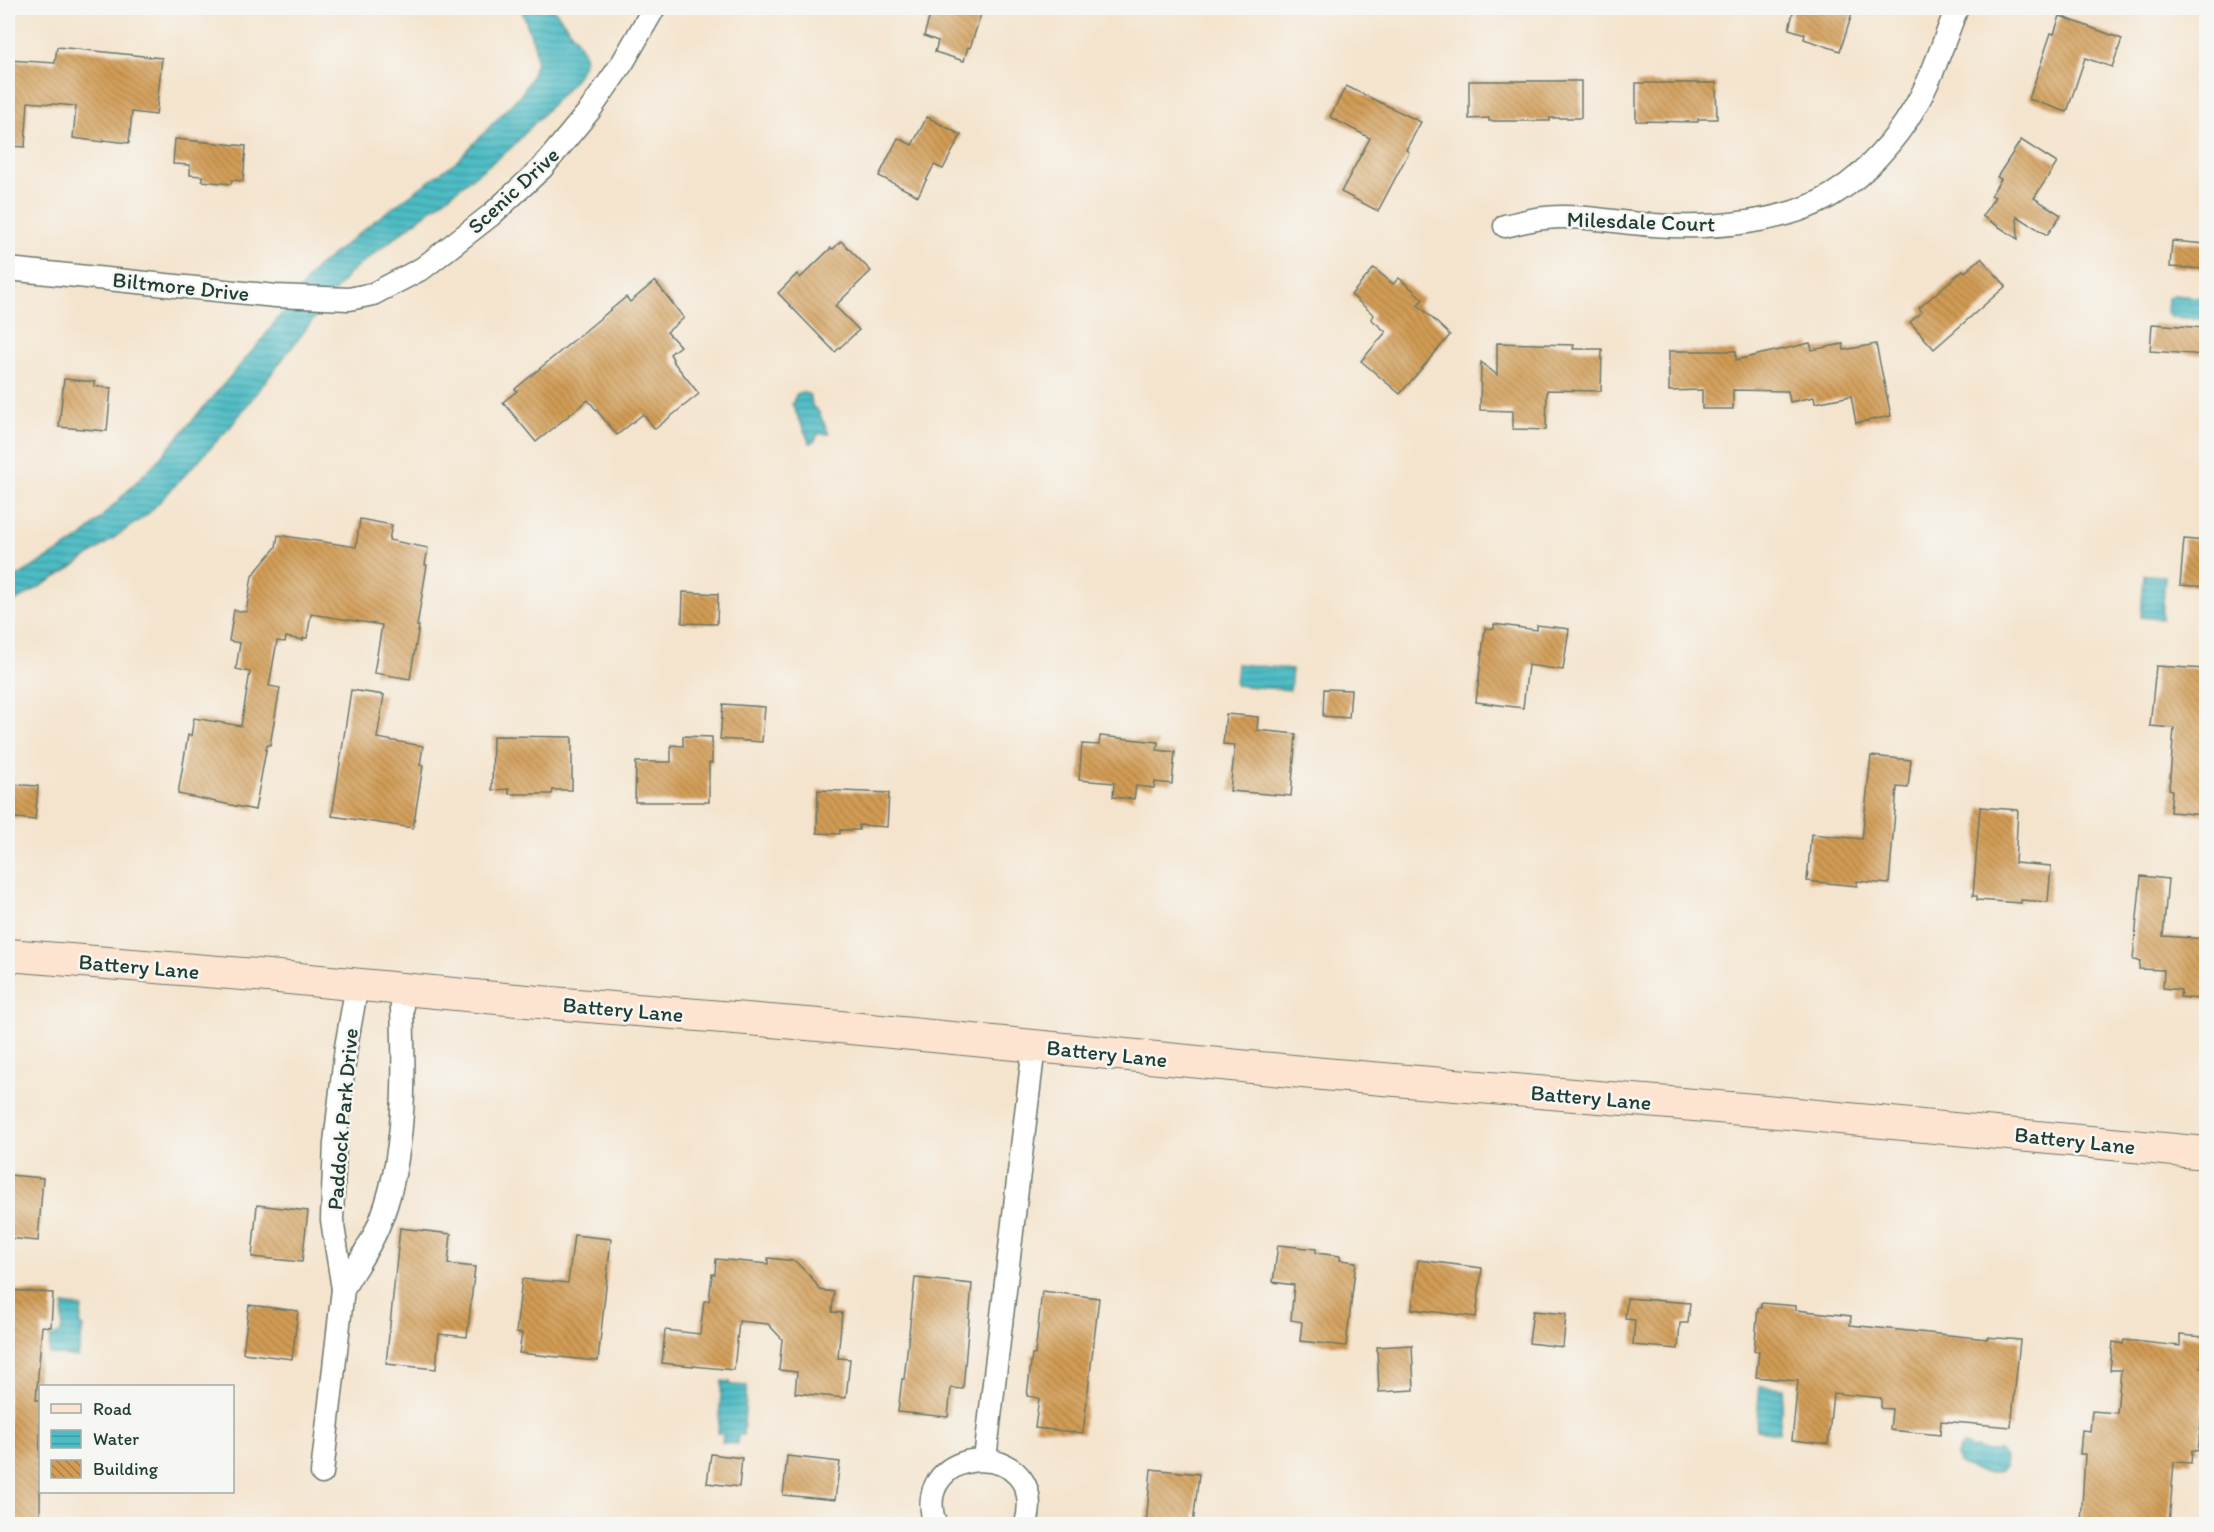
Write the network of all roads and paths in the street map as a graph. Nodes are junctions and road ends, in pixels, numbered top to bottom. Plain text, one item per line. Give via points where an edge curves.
1 (654, 8) edge
2 (1957, 8) edge
3 (1504, 226) dead end
4 (8, 269) edge
5 (345, 299) joint
6 (8, 955) edge
7 (357, 985) junction
8 (401, 989) junction
9 (1034, 1046) junction
10 (2206, 1154) edge
11 (343, 1289) junction
12 (985, 1459) junction
13 (322, 1473) dead end
14 (935, 1524) edge
15 (1026, 1524) edge

1 - 5 street, Scenic Drive via 590,110 542,168 491,215 423,268 373,294
2 - 3 street, Milesdale Court via 1922,92 1903,126 1856,176 1823,200 1759,220 1719,225 1544,218
4 - 5 street, Biltmore Drive via 276,296
6 - 7 main road, Battery Lane
7 - 8 main road, Battery Lane
7 - 11 street, Paddock Park Drive via 335,1143 332,1220
8 - 9 main road, Battery Lane
8 - 11 street, Paddock Park Drive via 404,1085 392,1183 377,1230
9 - 10 main road, Battery Lane
9 - 12 street
11 - 13 street, Paddock Park Drive
12 - 14 street via 959,1464 943,1476 934,1491
12 - 15 street via 1003,1465 1020,1480 1029,1503

